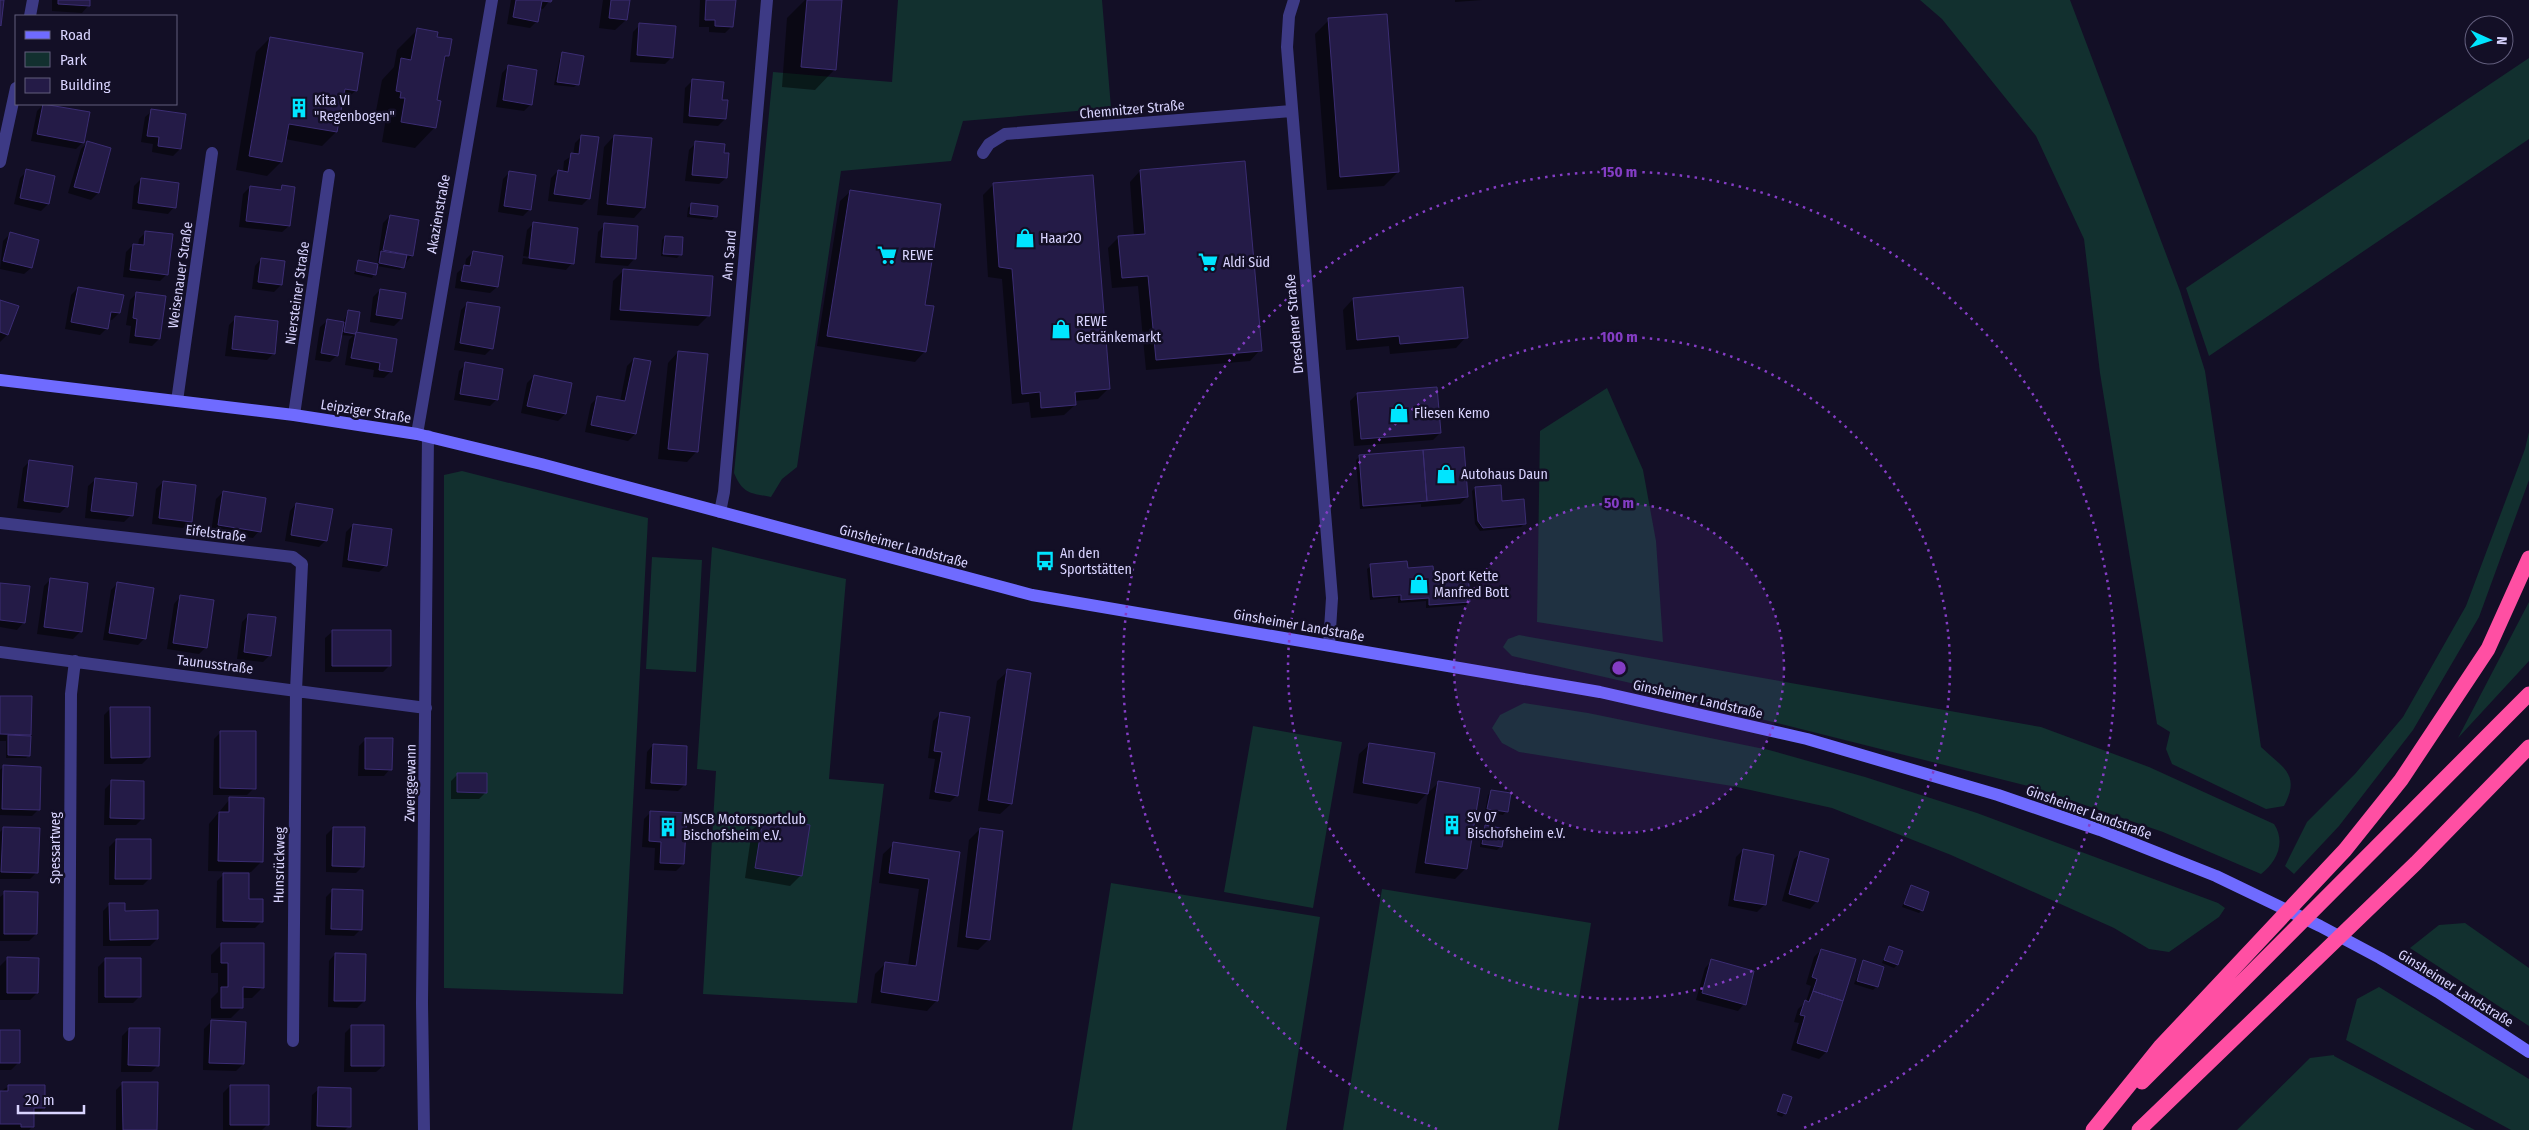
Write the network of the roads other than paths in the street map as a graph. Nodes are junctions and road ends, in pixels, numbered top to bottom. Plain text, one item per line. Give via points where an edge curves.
1 (32, 0) edge
2 (492, 0) edge
3 (767, 0) edge
4 (1294, 0) edge
5 (30, 15) edge
6 (15, 93) edge
7 (1291, 111) junction
8 (212, 153) dead end
9 (982, 153) dead end
10 (0, 162) edge
11 (329, 175) dead end
12 (0, 380) edge
13 (177, 401) junction
14 (294, 415) junction
15 (423, 435) junction
16 (720, 512) junction
17 (0, 523) edge
18 (2529, 558) edge
19 (1329, 645) junction
20 (0, 652) edge
21 (74, 661) junction
22 (296, 690) junction
23 (2529, 694) edge
24 (426, 708) junction
25 (2529, 747) edge
26 (69, 1035) dead end
27 (293, 1041) dead end
28 (2529, 1052) edge
29 (424, 1130) edge
30 (2093, 1130) edge
31 (2138, 1130) edge

1 - 5 street
2 - 15 street, Akazienstraße via 421,397
3 - 16 street, Am Sand
4 - 7 street, Dresdener Straße via 1289,16 1287,47
6 - 10 street
7 - 9 street, Chemnitzer Straße via 1005,134
7 - 19 street, Dresdener Straße via 1332,591
8 - 13 street, Weisenauer Straße
11 - 14 street, Niersteiner Straße
12 - 13 main road, Leipziger Straße
13 - 14 main road, Leipziger Straße
14 - 15 main road, Leipziger Straße
15 - 16 main road, Leipziger Straße
15 - 24 street, Zwerggewann
16 - 19 main road, Ginsheimer Landstraße via 1032,595
17 - 22 street, Eifelstraße via 293,557 302,564
18 - 30 highway via 2488,649 2400,780 2345,850 2160,1047
19 - 28 main road, Ginsheimer Landstraße via 1600,692 1807,739 1998,795 2100,830 2216,876 2320,926 2422,982
20 - 21 street, Taunusstraße
21 - 22 street, Taunusstraße
21 - 26 street, Spessartweg via 71,694
22 - 24 street, Taunusstraße
22 - 27 street, Hunsrückweg
23 - 30 highway
24 - 29 street, Zwerggewann via 422,1003
25 - 31 highway via 2416,863

